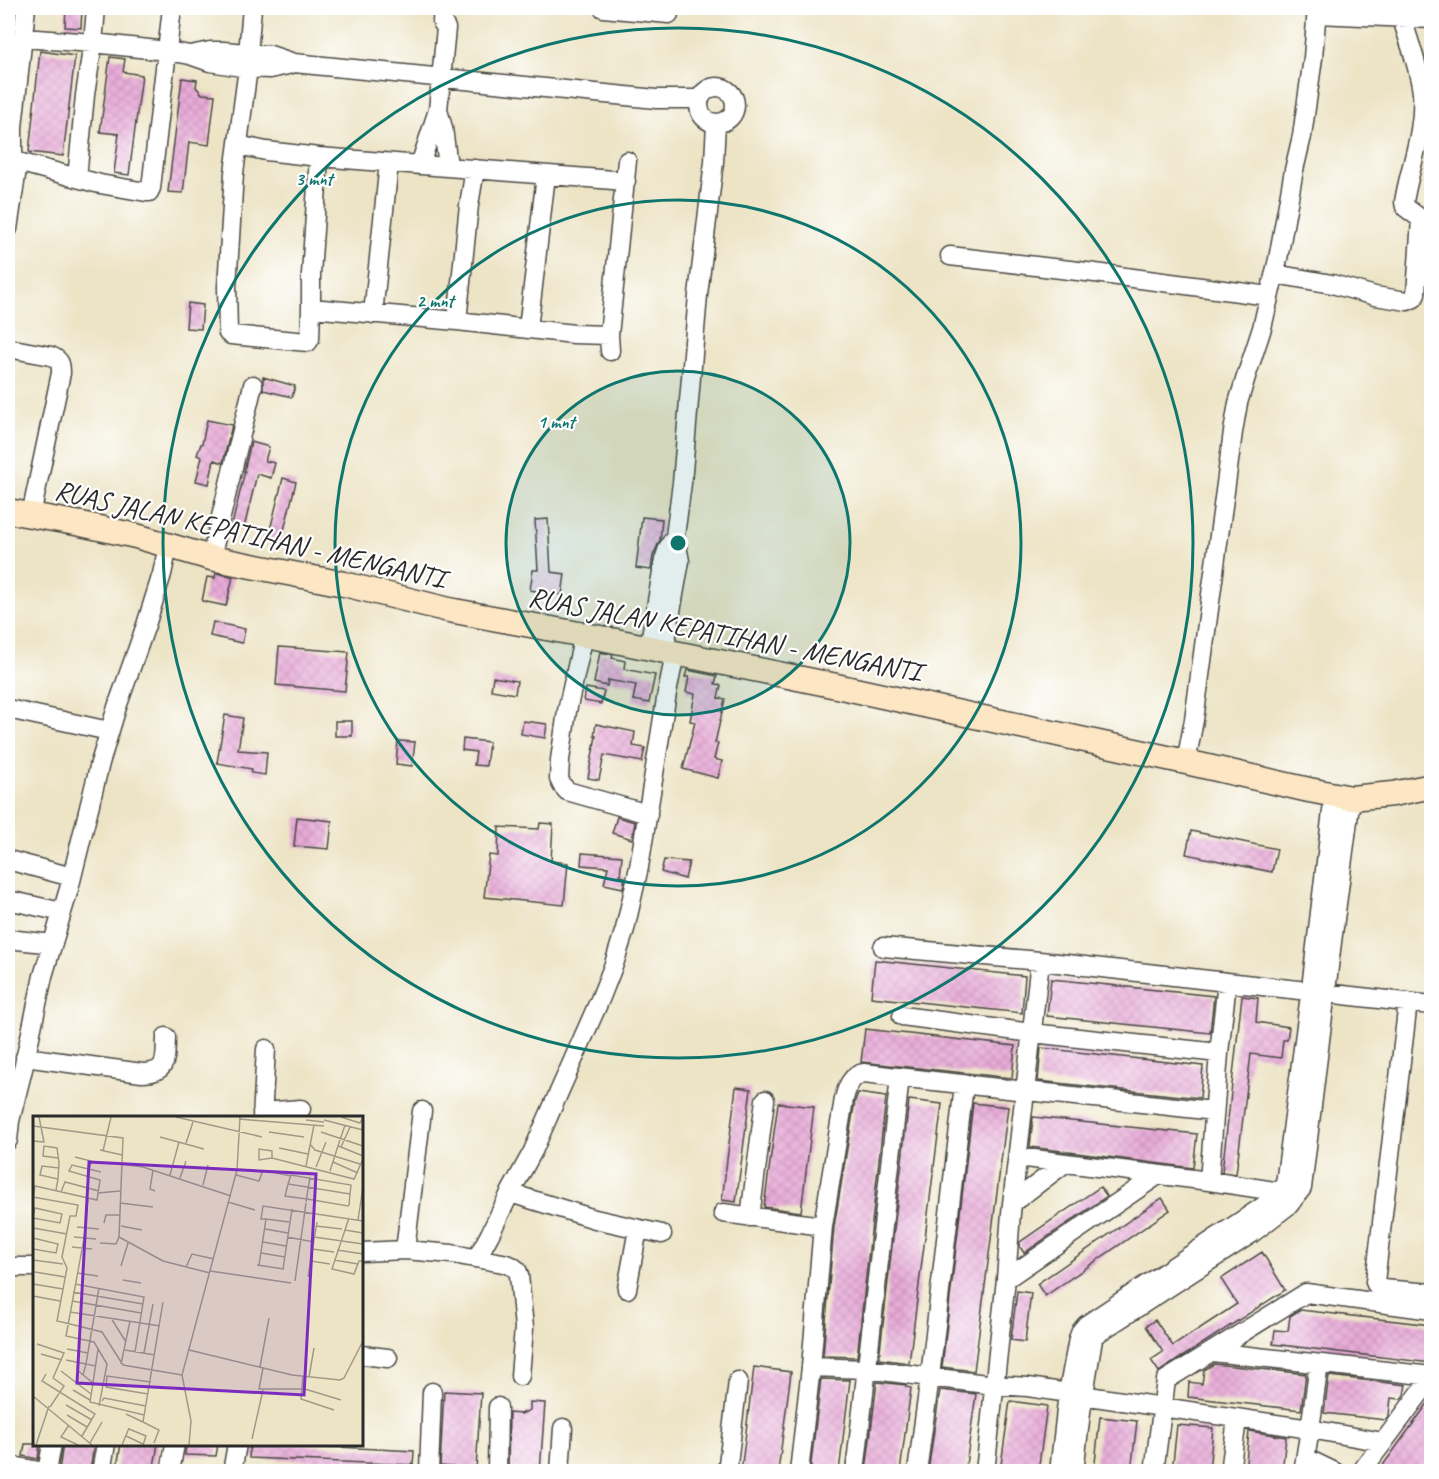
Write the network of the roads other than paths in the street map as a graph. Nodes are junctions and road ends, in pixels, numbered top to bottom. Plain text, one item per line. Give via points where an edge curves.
1 (26, 8) edge
2 (96, 8) edge
3 (172, 8) edge
4 (252, 8) edge
5 (443, 8) edge
6 (455, 8) edge
7 (603, 8) edge
8 (642, 10) edge
9 (1317, 11) edge
10 (1400, 13) edge
11 (669, 14) dead end
12 (1431, 19) edge
13 (446, 28) junction
14 (23, 38) junction
15 (93, 43) junction
16 (167, 51) junction
17 (248, 61) junction
18 (441, 77) junction
19 (700, 99) junction
20 (438, 110) junction
21 (716, 123) junction
22 (238, 145) junction
23 (319, 157) junction
24 (627, 161) dead end
25 (18, 162) junction
26 (389, 163) junction
27 (420, 165) junction
28 (448, 166) junction
29 (475, 169) junction
30 (546, 175) junction
31 (76, 178) junction
32 (626, 181) junction
33 (8, 229) edge
34 (950, 256) dead end
35 (1424, 272) edge
36 (1275, 274) junction
37 (1269, 296) junction
38 (311, 308) junction
39 (373, 314) junction
40 (457, 321) junction
41 (528, 329) junction
42 (8, 348) edge
43 (253, 385) dead end
44 (19, 513) edge
45 (168, 546) junction
46 (211, 558) junction
47 (584, 635) junction
48 (663, 651) junction
49 (8, 709) edge
50 (109, 731) junction
51 (1186, 762) junction
52 (1431, 786) edge
53 (1342, 796) junction
54 (648, 814) junction
55 (8, 860) edge
56 (72, 877) junction
57 (8, 900) edge
58 (62, 912) junction
59 (8, 939) edge
60 (53, 944) junction
61 (883, 947) dead end
62 (1040, 961) junction
63 (1227, 982) junction
64 (1318, 993) junction
65 (1408, 1002) junction
66 (1431, 1005) edge
67 (902, 1016) dead end
68 (1032, 1033) junction
69 (166, 1037) dead end
70 (266, 1049) dead end
71 (1219, 1053) junction
72 (19, 1061) edge
73 (900, 1077) junction
74 (964, 1085) junction
75 (1025, 1090) junction
76 (765, 1100) dead end
77 (301, 1109) dead end
78 (422, 1111) dead end
79 (1214, 1111) junction
80 (262, 1115) edge
81 (8, 1140) edge
82 (1018, 1157) junction
83 (1065, 1163) junction
84 (1158, 1175) junction
85 (1209, 1181) junction
86 (510, 1193) junction
87 (1289, 1195) junction
88 (1012, 1203) junction
89 (723, 1213) dead end
90 (750, 1217) junction
91 (823, 1226) junction
92 (638, 1229) junction
93 (662, 1234) dead end
94 (405, 1250) junction
95 (363, 1252) edge
96 (477, 1258) junction
97 (8, 1267) edge
98 (33, 1267) edge
99 (1006, 1279) junction
100 (627, 1289) dead end
101 (1431, 1293) edge
102 (1431, 1310) edge
103 (1212, 1352) junction
104 (363, 1355) edge
105 (388, 1358) dead end
106 (1319, 1364) junction
107 (811, 1367) junction
108 (866, 1369) junction
109 (520, 1376) dead end
110 (930, 1377) junction
111 (1431, 1377) edge
112 (738, 1382) dead end
113 (994, 1385) junction
114 (432, 1392) dead end
115 (1076, 1394) junction
116 (498, 1407) dead end
117 (1163, 1408) junction
118 (1238, 1419) junction
119 (563, 1428) dead end
120 (1310, 1429) junction
121 (1383, 1442) junction
122 (52, 1446) edge
123 (106, 1446) edge
124 (175, 1446) edge
125 (237, 1446) edge
126 (8, 1465) edge
127 (1304, 1465) edge
128 (46, 1472) edge
129 (101, 1472) edge
130 (170, 1472) edge
131 (232, 1472) edge
132 (429, 1472) edge
133 (497, 1472) edge
134 (561, 1472) edge
135 (727, 1472) edge
136 (799, 1472) edge
137 (855, 1472) edge
138 (917, 1472) edge
139 (985, 1472) edge
140 (1059, 1472) edge
141 (1074, 1472) edge
142 (1154, 1472) edge
143 (1230, 1472) edge
144 (1335, 1472) edge
145 (1361, 1472) edge

1 - 14 street
2 - 15 street
3 - 16 street
4 - 17 street
5 - 13 street via 442,22
6 - 13 street via 453,23
7 - 8 street
8 - 11 street
9 - 10 street
9 - 36 street via 1302,136
10 - 12 street
10 - 35 street via 1422,92 1420,134 1404,202 1421,219
13 - 18 street
14 - 15 street
14 - 25 street via 13,127 13,152
15 - 16 street
15 - 31 street
16 - 17 street via 210,62
16 - 31 street via 152,188 149,192
17 - 18 street via 270,69 294,63
17 - 22 street
18 - 19 street via 656,99
18 - 20 street
19 - 21 street via 703,116
19 - 21 street via 707,90 718,87 733,96 733,113
20 - 27 street
20 - 28 street
21 - 48 street via 682,483 675,536 664,560
22 - 23 street
22 - 38 street via 229,240 228,333 308,342
23 - 26 street
23 - 38 street
24 - 32 street
25 - 31 street
25 - 33 street
26 - 27 street
26 - 39 street
27 - 28 street
28 - 29 street
29 - 30 street
29 - 40 street
30 - 32 street
30 - 41 street
32 - 41 street via 609,343
34 - 37 street
35 - 36 street via 1414,298 1407,301
36 - 37 street
37 - 51 street via 1234,422
38 - 39 street
39 - 40 street
40 - 41 street
42 - 44 street via 51,356 61,364
43 - 46 street
44 - 45 main road, RUAS JALAN KEPATIHAN - MENGANTI
45 - 46 main road, RUAS JALAN KEPATIHAN - MENGANTI
45 - 50 street via 146,625
46 - 47 main road, RUAS JALAN KEPATIHAN - MENGANTI
47 - 48 main road, RUAS JALAN KEPATIHAN - MENGANTI
47 - 54 street via 567,711 559,779 567,791
48 - 51 main road, RUAS JALAN KEPATIHAN - MENGANTI
48 - 54 street via 667,693
49 - 50 street
50 - 56 street
51 - 53 main road, RUAS JALAN KEPATIHAN - MENGANTI
52 - 53 main road, RUAS JALAN KEPATIHAN - MENGANTI via 1393,794
53 - 64 street
54 - 86 street via 615,964 534,1151
55 - 56 street
56 - 58 street
57 - 58 street
58 - 60 street
59 - 60 street
60 - 72 street
61 - 62 street
62 - 63 street
62 - 68 street
63 - 64 street
63 - 71 street
64 - 65 street
64 - 87 street via 1285,1184
65 - 66 street
65 - 101 street via 1375,1282 1382,1289
67 - 68 street
68 - 71 street
68 - 75 street
69 - 72 street via 165,1062 152,1073
70 - 80 street
71 - 79 street
72 - 81 street
73 - 74 street
73 - 91 street via 864,1072 850,1082
73 - 108 street
74 - 75 street
74 - 110 street
75 - 79 street
75 - 82 street
76 - 90 street
77 - 80 street
78 - 94 street
79 - 85 street
82 - 83 street
82 - 88 street
83 - 84 street
83 - 88 street
84 - 85 street
84 - 99 street
85 - 87 street
86 - 92 street
86 - 96 street
87 - 115 street via 1264,1206 1086,1326 1078,1340
88 - 99 street
89 - 90 street
90 - 91 street
91 - 107 street
92 - 93 street
92 - 100 street
94 - 95 street
94 - 96 street
96 - 109 street via 512,1266 519,1275 524,1328
97 - 98 street
99 - 113 street
102 - 103 street via 1306,1293
103 - 106 street
103 - 117 street via 1168,1378
104 - 105 street
106 - 111 street
106 - 120 street
107 - 108 street
107 - 136 street
108 - 110 street
108 - 137 street
110 - 113 street
110 - 138 street
111 - 121 street
112 - 135 street
113 - 115 street
113 - 139 street
114 - 132 street
115 - 117 street
115 - 140 street
115 - 141 street
116 - 133 street
117 - 118 street
117 - 142 street
118 - 120 street
118 - 143 street
119 - 134 street
120 - 121 street
120 - 127 street
121 - 145 street
122 - 128 street
123 - 129 street
124 - 130 street
125 - 131 street
126 - 128 street
127 - 144 street

